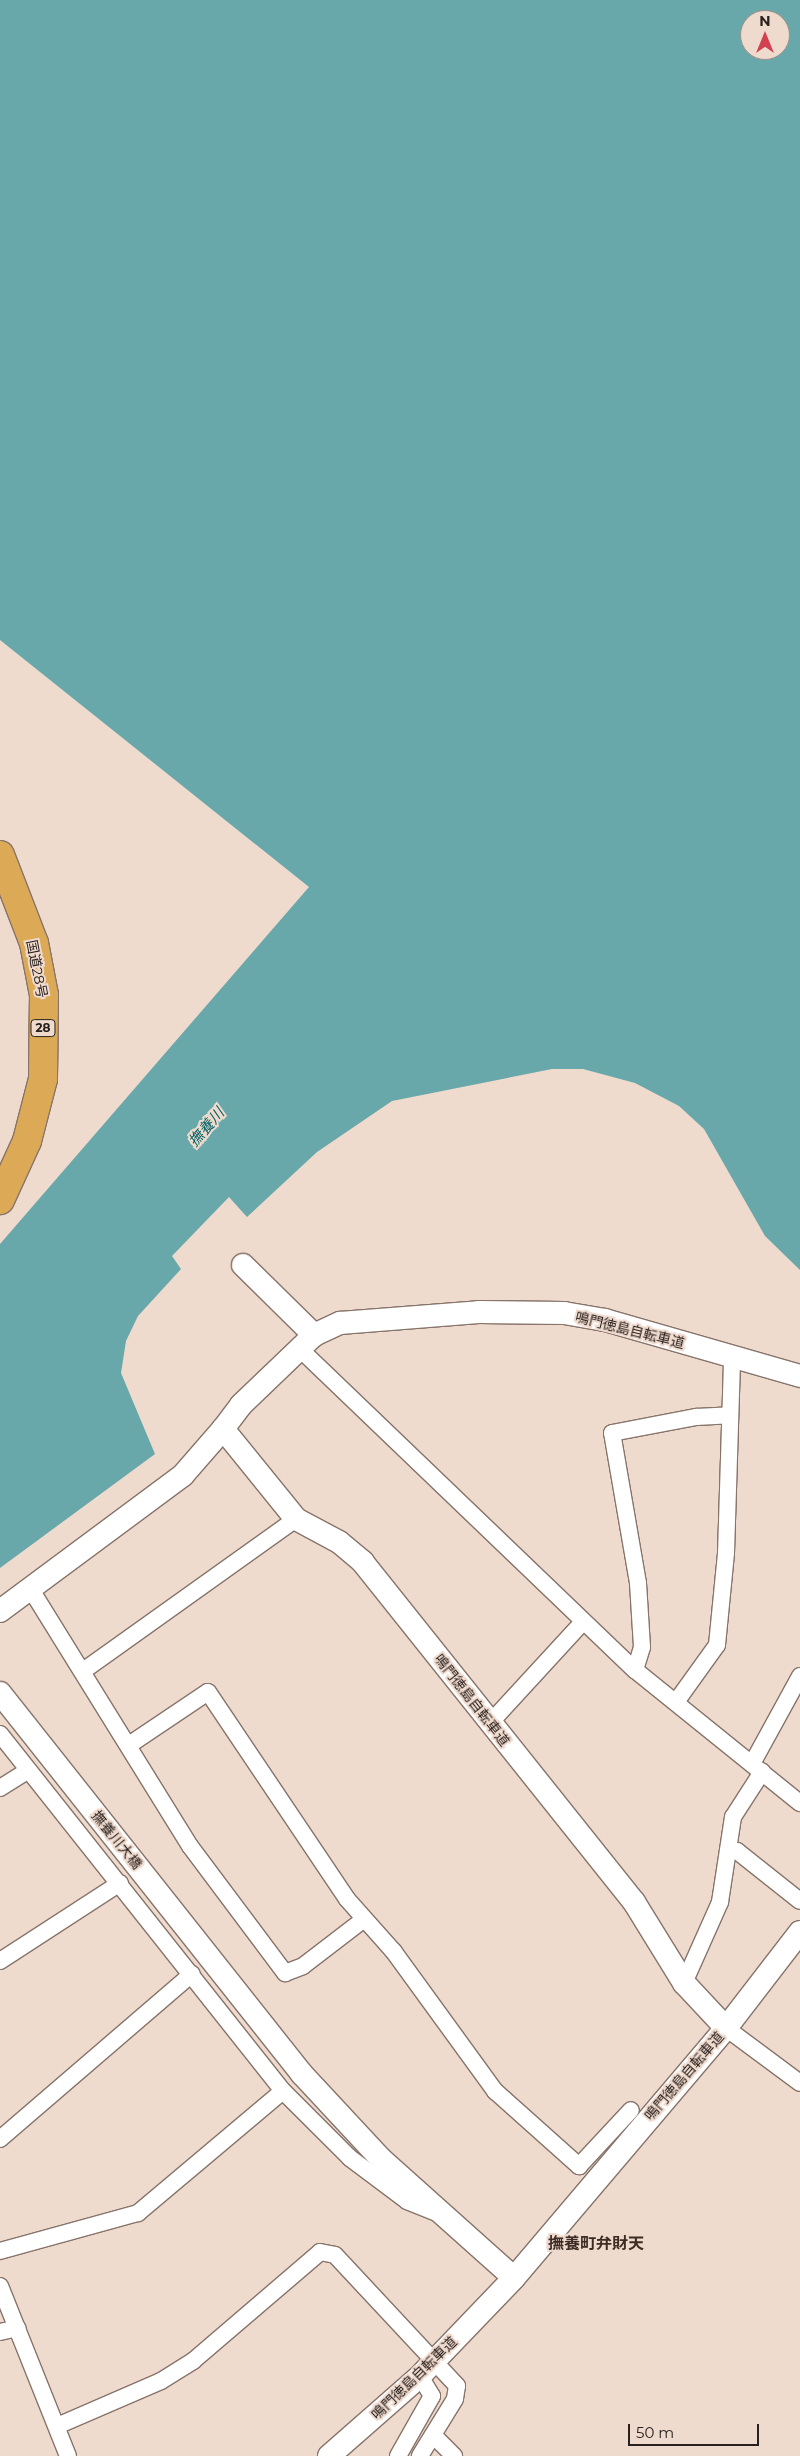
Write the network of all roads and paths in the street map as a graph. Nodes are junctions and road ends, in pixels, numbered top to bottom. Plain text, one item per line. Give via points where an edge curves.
1 (0, 855) edge
2 (0, 1200) edge
3 (243, 1265) dead end
4 (307, 1342) junction
5 (732, 1357) junction
6 (800, 1376) edge
7 (730, 1415) junction
8 (223, 1429) junction
9 (296, 1519) junction
10 (30, 1588) junction
11 (0, 1611) edge
12 (583, 1622) junction
13 (635, 1670) junction
14 (83, 1672) junction
15 (800, 1676) edge
16 (0, 1693) edge
17 (676, 1702) junction
18 (490, 1723) junction
19 (0, 1734) edge
20 (129, 1744) junction
21 (758, 1767) junction
22 (27, 1771) junction
23 (0, 1788) edge
24 (800, 1803) edge
25 (728, 1851) junction
26 (120, 1882) junction
27 (800, 1901) edge
28 (362, 1920) junction
29 (800, 1932) edge
30 (0, 1961) edge
31 (192, 1974) junction
32 (684, 1983) junction
33 (726, 2028) junction
34 (800, 2083) edge
35 (283, 2091) junction
36 (630, 2110) dead end
37 (0, 2139) edge
38 (445, 2216) junction
39 (0, 2251) edge
40 (514, 2278) junction
41 (0, 2286) edge
42 (18, 2328) junction
43 (0, 2332) edge
44 (436, 2359) junction
45 (420, 2376) junction
46 (57, 2426) junction
47 (433, 2435) junction
48 (68, 2456) edge
49 (329, 2456) edge
50 (398, 2456) edge
51 (420, 2456) edge
52 (454, 2456) edge

1 - 2 highway, 国道28号 / 28 via 34,943 44,996 43,1079 27,1141
3 - 4 main road
4 - 5 main road, 鳴門徳島自転車道 via 340,1323 543,1312 605,1320
4 - 8 main road, 鳴門徳島自転車道 via 241,1404
4 - 12 street
5 - 6 main road, 鳴門徳島自転車道
5 - 7 street
7 - 13 street via 696,1416 612,1433 638,1583 642,1647
7 - 17 street via 726,1553 717,1645
8 - 9 main road, 鳴門徳島自転車道
8 - 10 main road via 184,1475
9 - 14 street
9 - 18 main road, 鳴門徳島自転車道 via 340,1542 363,1562
10 - 11 main road
10 - 14 street
12 - 13 street
12 - 18 street
13 - 17 street
14 - 20 street
15 - 21 street
16 - 38 main road, 撫養川大橋 via 302,2074 381,2158
17 - 21 street
18 - 32 main road, 鳴門徳島自転車道 via 634,1902
19 - 22 street
20 - 28 street via 208,1692
20 - 28 street via 190,1846 285,1974 303,1966
21 - 24 street
21 - 25 street via 738,1804
22 - 23 street
22 - 26 street
25 - 27 street via 737,1851
25 - 32 street via 720,1902
26 - 30 street
26 - 31 street
28 - 36 street via 394,1952 496,2091 578,2166
29 - 33 main road
31 - 35 street
31 - 37 street
32 - 33 main road, 鳴門徳島自転車道
33 - 34 street
33 - 40 main road, 鳴門徳島自転車道
35 - 38 street via 350,2158 407,2201
35 - 39 street via 138,2213
38 - 40 main road, 撫養川大橋
40 - 44 main road, 鳴門徳島自転車道
41 - 42 street
42 - 43 street
42 - 46 street
44 - 45 main road, 鳴門徳島自転車道
44 - 46 street via 335,2255 320,2252 194,2361 161,2381
44 - 47 street via 457,2386 455,2399
45 - 49 main road, 鳴門徳島自転車道
45 - 50 street via 432,2396
46 - 48 street
47 - 51 street
47 - 52 street

